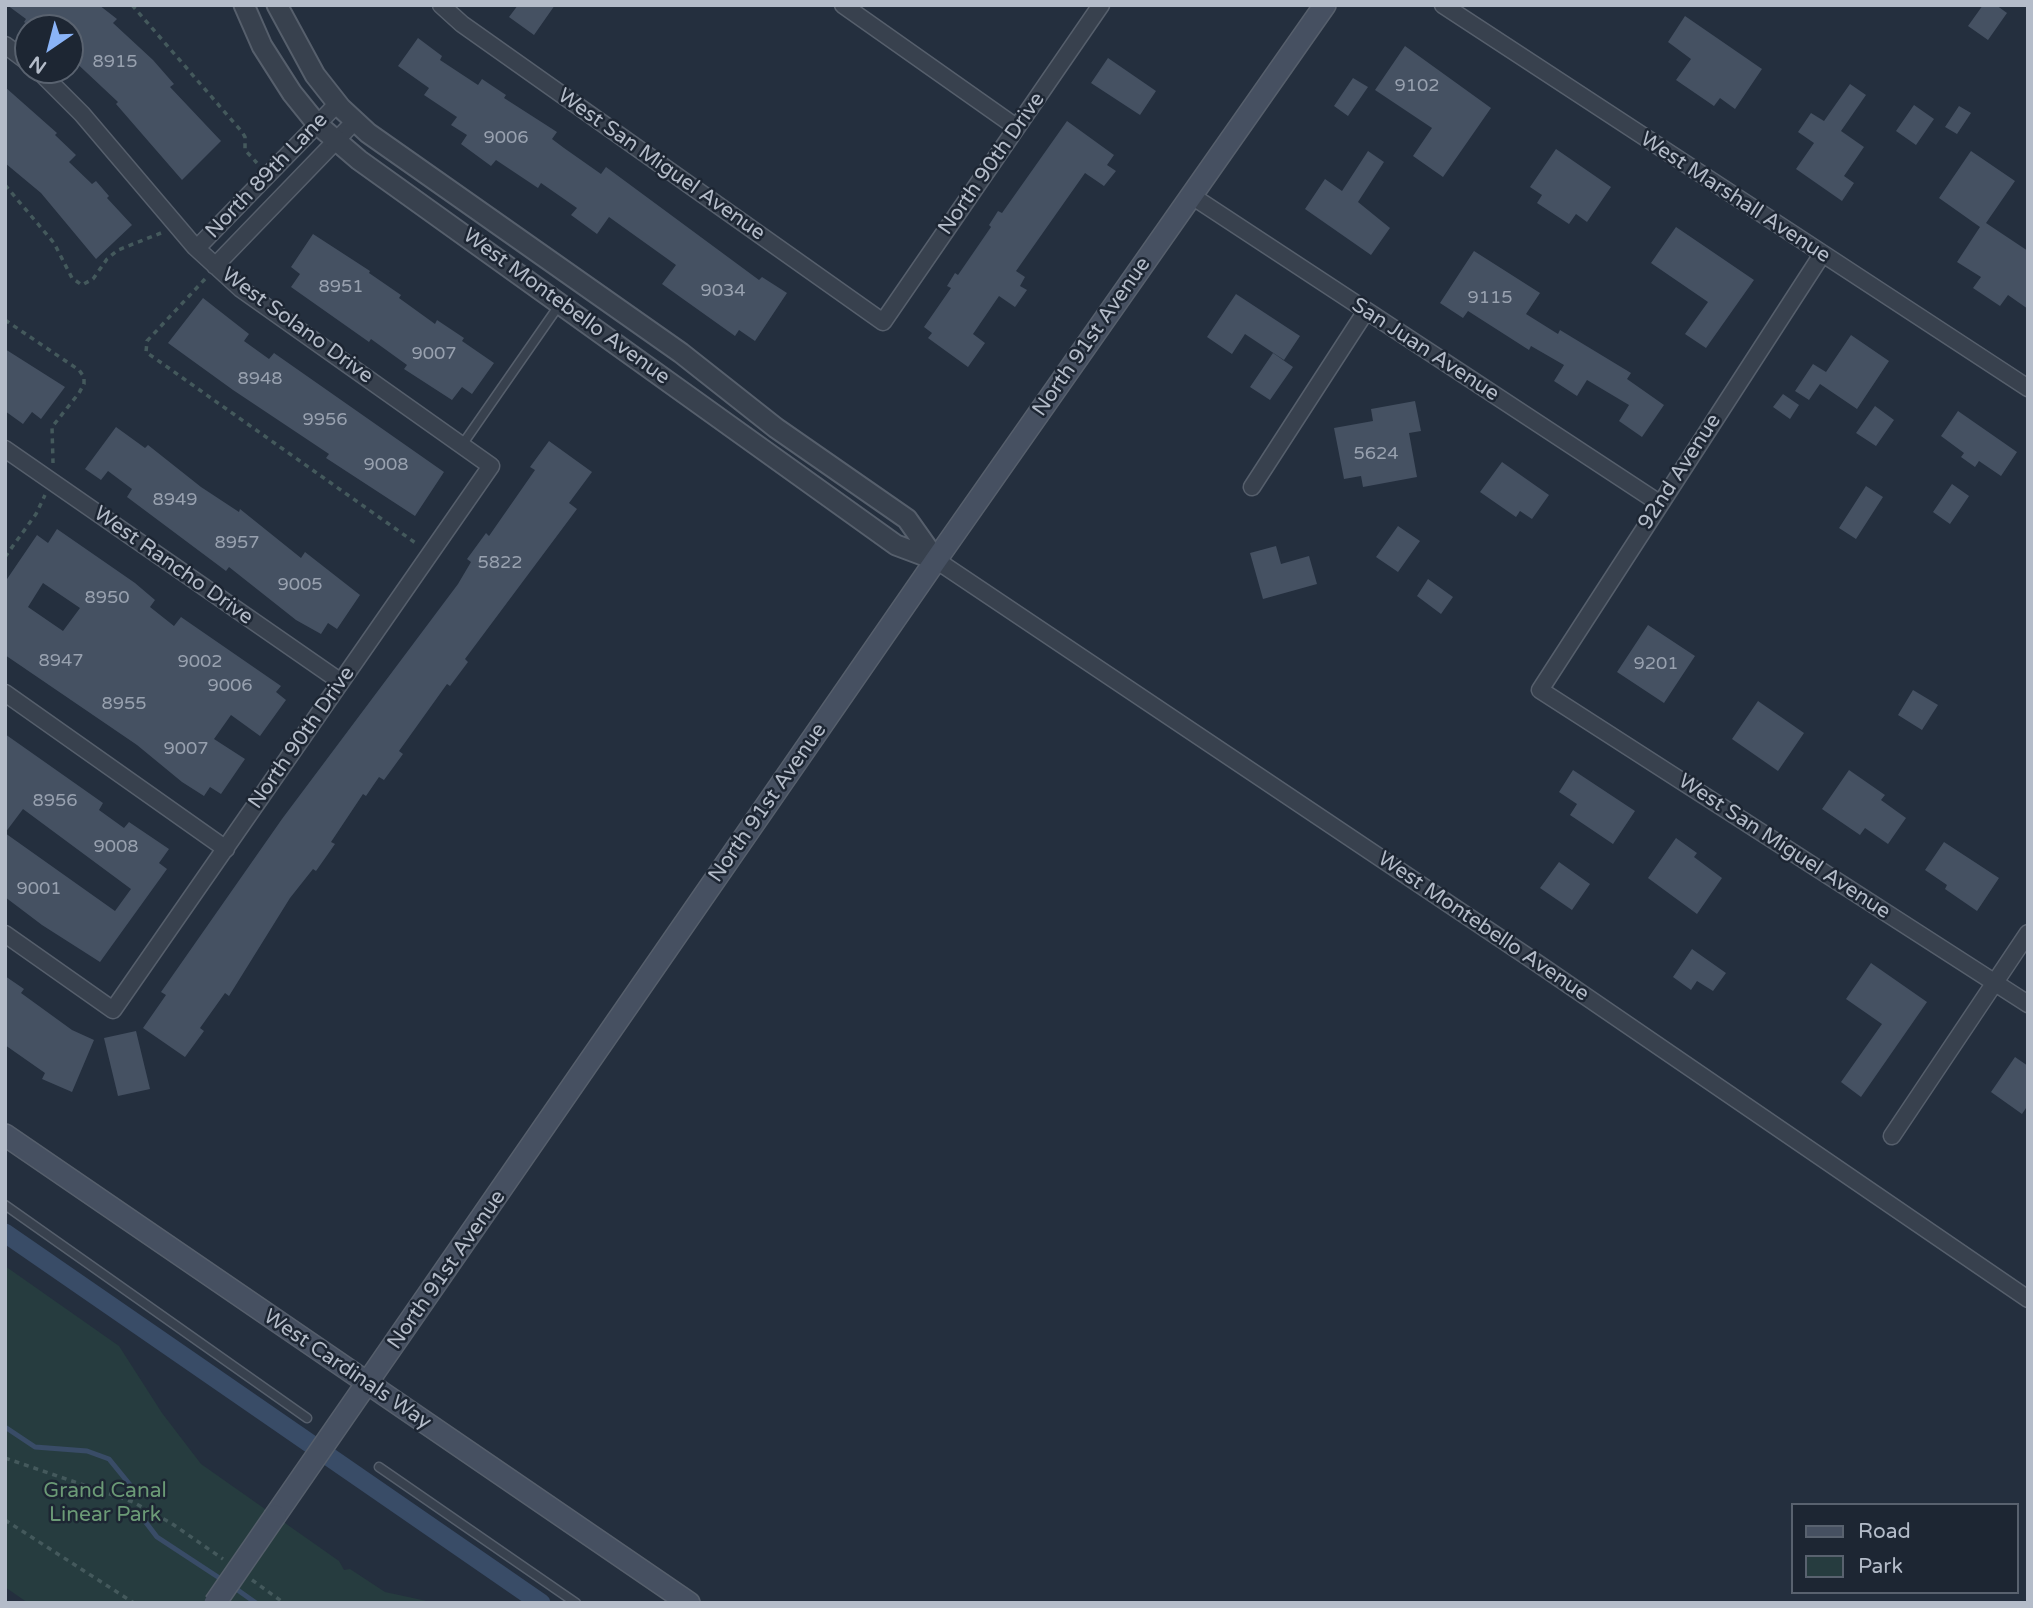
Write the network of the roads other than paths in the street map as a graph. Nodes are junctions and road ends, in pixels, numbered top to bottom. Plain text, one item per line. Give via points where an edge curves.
1 (244, 5) edge
2 (277, 5) edge
3 (441, 5) edge
4 (844, 5) edge
5 (1101, 5) edge
6 (1325, 5) edge
7 (1443, 5) edge
8 (52, 84) edge
9 (338, 103) junction
10 (355, 121) junction
11 (317, 124) junction
12 (1016, 127) junction
13 (336, 141) junction
14 (1192, 196) junction
15 (191, 242) junction
16 (1821, 256) junction
17 (215, 266) junction
18 (561, 303) junction
19 (1366, 311) junction
20 (883, 322) joint
21 (2028, 388) edge
22 (462, 445) junction
23 (5, 449) edge
24 (491, 466) joint
25 (1251, 487) dead end
26 (1659, 503) junction
27 (936, 560) junction
28 (341, 682) junction
29 (1540, 690) joint
30 (5, 693) edge
31 (226, 849) junction
32 (2028, 933) edge
33 (5, 934) edge
34 (1994, 982) junction
35 (2028, 1004) edge
36 (5, 1135) edge
37 (1892, 1136) dead end
38 (5, 1205) edge
39 (2028, 1299) edge
40 (368, 1384) junction
41 (307, 1418) dead end
42 (379, 1466) dead end
43 (215, 1603) edge
44 (576, 1603) edge
45 (690, 1603) edge

1 - 11 street, West Montebello Avenue via 262,46
2 - 9 street, West Montebello Avenue via 315,75
3 - 20 street, West San Miguel Avenue
4 - 12 street
5 - 12 street, North 90th Drive
6 - 14 main road, North 91st Avenue
7 - 16 street, West Marshall Avenue
8 - 15 street, West Solano Drive
9 - 10 street, West Montebello Avenue
9 - 11 street, North 89th Lane
10 - 13 street, North 89th Lane
10 - 27 street, West Montebello Avenue via 907,519
11 - 13 street, West Montebello Avenue
11 - 15 street, North 89th Lane
12 - 20 street, North 90th Drive
13 - 17 street, North 89th Lane
13 - 18 street, West Montebello Avenue
14 - 19 street, San Juan Avenue
14 - 27 main road, North 91st Avenue
15 - 17 street, West Solano Drive
16 - 21 street, West Marshall Avenue
16 - 26 street, 92nd Avenue
17 - 22 street, West Solano Drive
18 - 22 lane
18 - 27 street, West Montebello Avenue via 896,545
19 - 25 street
19 - 26 street, San Juan Avenue
22 - 24 street, West Solano Drive
23 - 28 street, West Rancho Drive
24 - 28 street, North 90th Drive
26 - 29 street, 92nd Avenue
27 - 39 street, West Montebello Avenue
27 - 40 main road, North 91st Avenue
28 - 31 street, North 90th Drive
29 - 34 street, West San Miguel Avenue
30 - 31 street
31 - 33 street, North 90th Drive via 113,1010
32 - 34 street
34 - 35 street, West San Miguel Avenue
34 - 37 street
36 - 40 main road, West Cardinals Way
38 - 41 lane
40 - 43 main road, North 91st Avenue, bridge
40 - 45 main road, West Cardinals Way
42 - 44 lane

